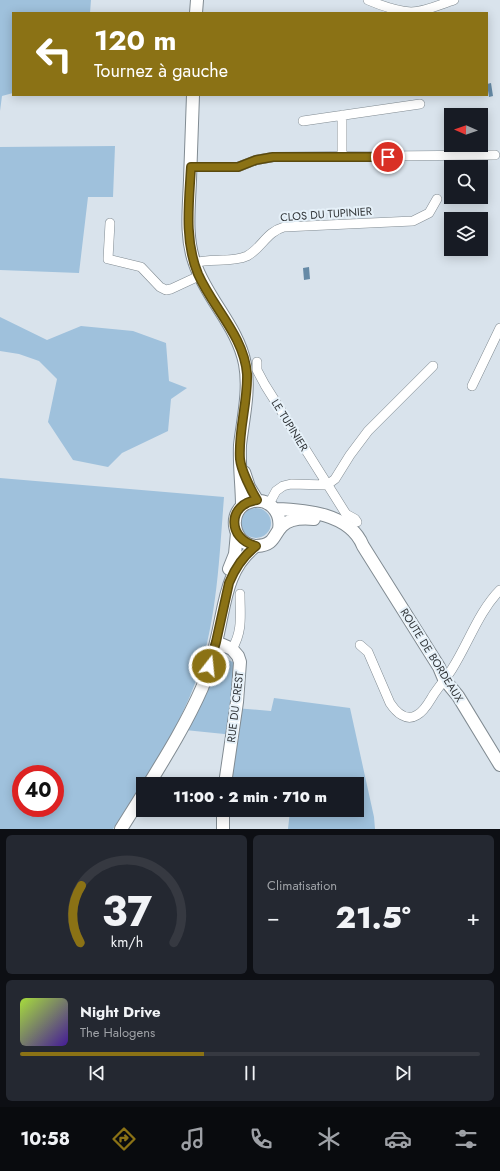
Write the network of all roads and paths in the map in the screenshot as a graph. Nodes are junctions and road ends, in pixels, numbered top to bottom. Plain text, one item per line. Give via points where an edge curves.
1 (197, 0) edge
2 (368, 0) edge
3 (454, 0) edge
4 (196, 12) edge
5 (193, 96) edge
6 (420, 104) dead end
7 (342, 115) junction
8 (303, 121) dead end
9 (495, 155) dead end
10 (342, 157) junction
11 (191, 167) junction
12 (437, 199) dead end
13 (110, 223) dead end
14 (194, 263) junction
15 (199, 276) junction
16 (500, 328) edge
17 (257, 362) dead end
18 (433, 366) dead end
19 (472, 386) dead end
20 (240, 460) junction
21 (327, 485) junction
22 (257, 500) junction
23 (242, 506) junction
24 (272, 507) junction
25 (357, 522) dead end
26 (279, 529) junction
27 (236, 533) junction
28 (256, 546) junction
29 (363, 546) junction
30 (500, 590) edge
31 (240, 594) dead end
32 (224, 602) junction
33 (216, 642) junction
34 (360, 645) dead end
35 (232, 649) junction
36 (444, 679) junction
37 (500, 765) edge
38 (153, 777) edge
39 (227, 777) edge
40 (136, 805) edge
41 (223, 817) edge
42 (121, 829) edge
43 (223, 829) edge

1 - 4 main road
2 - 3 street via 384,7 412,12
5 - 11 main road
6 - 7 street
7 - 8 street
7 - 10 street
9 - 10 street
10 - 11 street via 273,157 238,167
11 - 14 main road via 188,228
12 - 14 street, CLOS DU TUPINIER via 429,213 413,221 284,227 271,232 246,257 202,260
13 - 15 street via 108,259 141,267 166,290
14 - 15 main road
15 - 20 main road via 237,340 245,362 247,374
16 - 19 street
17 - 21 street, LE TUPINIER via 257,370 265,385
18 - 21 street via 368,431 335,479
20 - 22 main road
20 - 23 main road
21 - 24 street via 283,486 276,491
21 - 25 street, LE TUPINIER via 346,514
22 - 23 main road
22 - 24 main road
23 - 27 main road via 235,518
24 - 26 main road via 279,519
24 - 29 main road, ROUTE DE BORDEAUX via 327,516 355,532
26 - 28 main road via 270,542
26 - 29 main road, ROUTE DE BORDEAUX via 286,523 298,519 317,519 344,530
27 - 28 main road via 241,540
27 - 32 main road via 236,550 226,581
28 - 32 main road via 236,568
29 - 36 main road, ROUTE DE BORDEAUX
30 - 36 street via 489,603 452,670
31 - 35 street via 240,629
32 - 33 main road
33 - 35 main road
33 - 38 main road via 202,688 176,741
34 - 36 street via 368,652 390,703 401,715 408,718 422,711
35 - 39 main road, RUE DU CREST via 238,656 240,669
36 - 37 main road, ROUTE DE BORDEAUX via 458,696
40 - 42 main road
41 - 43 main road

